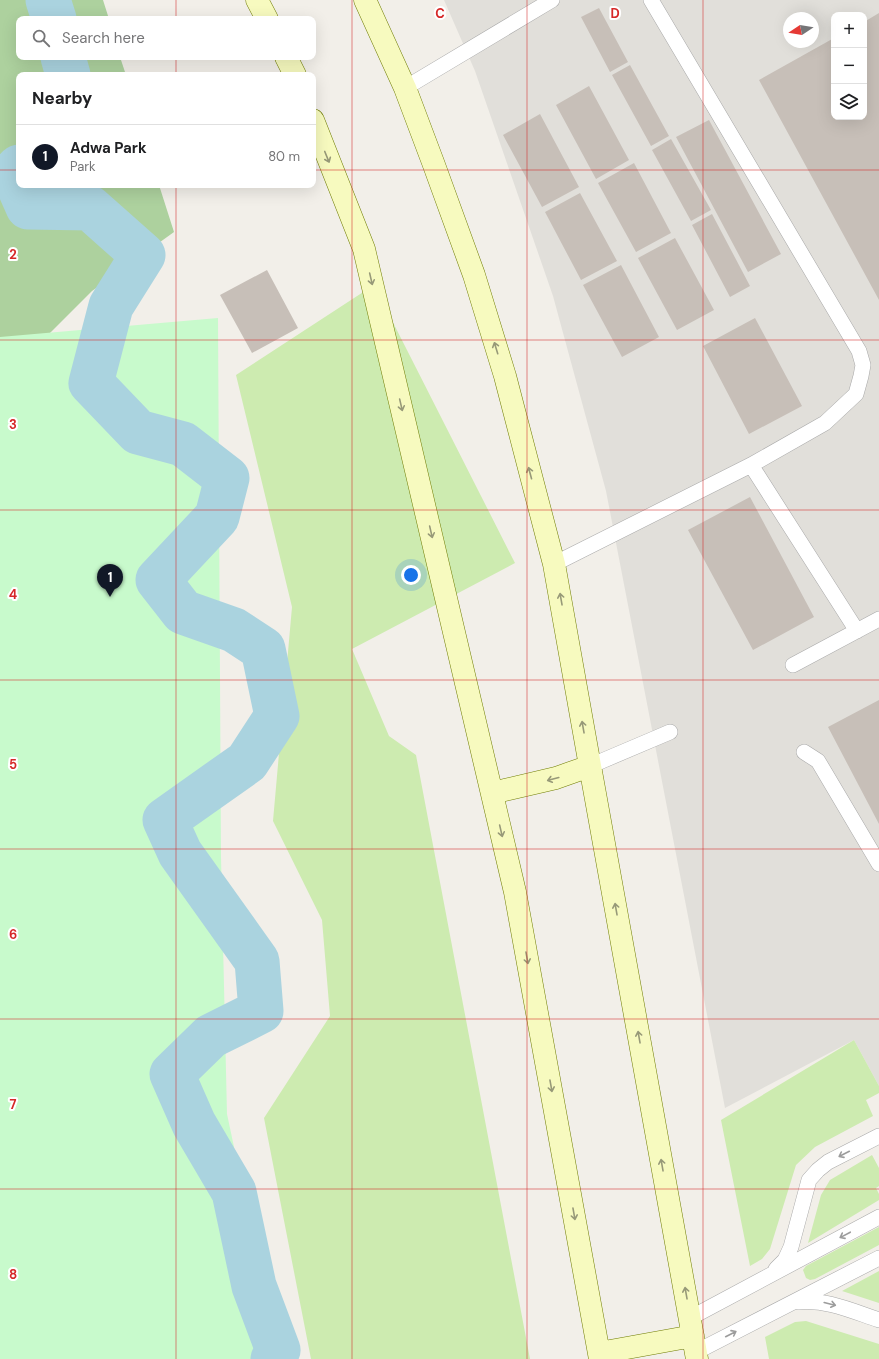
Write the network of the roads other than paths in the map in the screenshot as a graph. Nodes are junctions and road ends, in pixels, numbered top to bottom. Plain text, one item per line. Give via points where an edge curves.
1 (257, 0) edge
2 (365, 0) edge
3 (552, 0) edge
4 (651, 0) edge
5 (265, 16) edge
6 (288, 60) edge
7 (294, 72) edge
8 (405, 88) junction
9 (316, 128) edge
10 (751, 465) junction
11 (554, 564) junction
12 (879, 619) edge
13 (857, 631) junction
14 (793, 666) dead end
15 (670, 732) dead end
16 (804, 752) dead end
17 (590, 766) junction
18 (492, 793) junction
19 (879, 864) edge
20 (879, 1136) edge
21 (879, 1217) edge
22 (879, 1258) edge
23 (771, 1275) junction
24 (792, 1303) junction
25 (879, 1320) edge
26 (694, 1341) edge
27 (599, 1356) edge

1 - 5 main road
2 - 8 main road
3 - 8 lane
4 - 10 lane via 859,350 863,365 856,394 825,423
6 - 7 main road
11 -> 8 main road via 505,376 474,275
9 -> 18 main road via 364,249
10 - 11 lane
10 - 13 lane
17 -> 11 main road
12 - 13 lane
13 - 14 lane
15 - 17 lane
16 - 19 lane via 818,761
17 -> 18 main road via 556,778
26 -> 17 main road
18 -> 27 main road via 516,892
20 -> 23 lane via 828,1162 809,1180 791,1247 785,1260
21 -> 23 lane
22 - 24 lane
23 - 26 lane
24 -> 25 lane via 829,1303
26 -> 24 lane
26 - 27 main road

